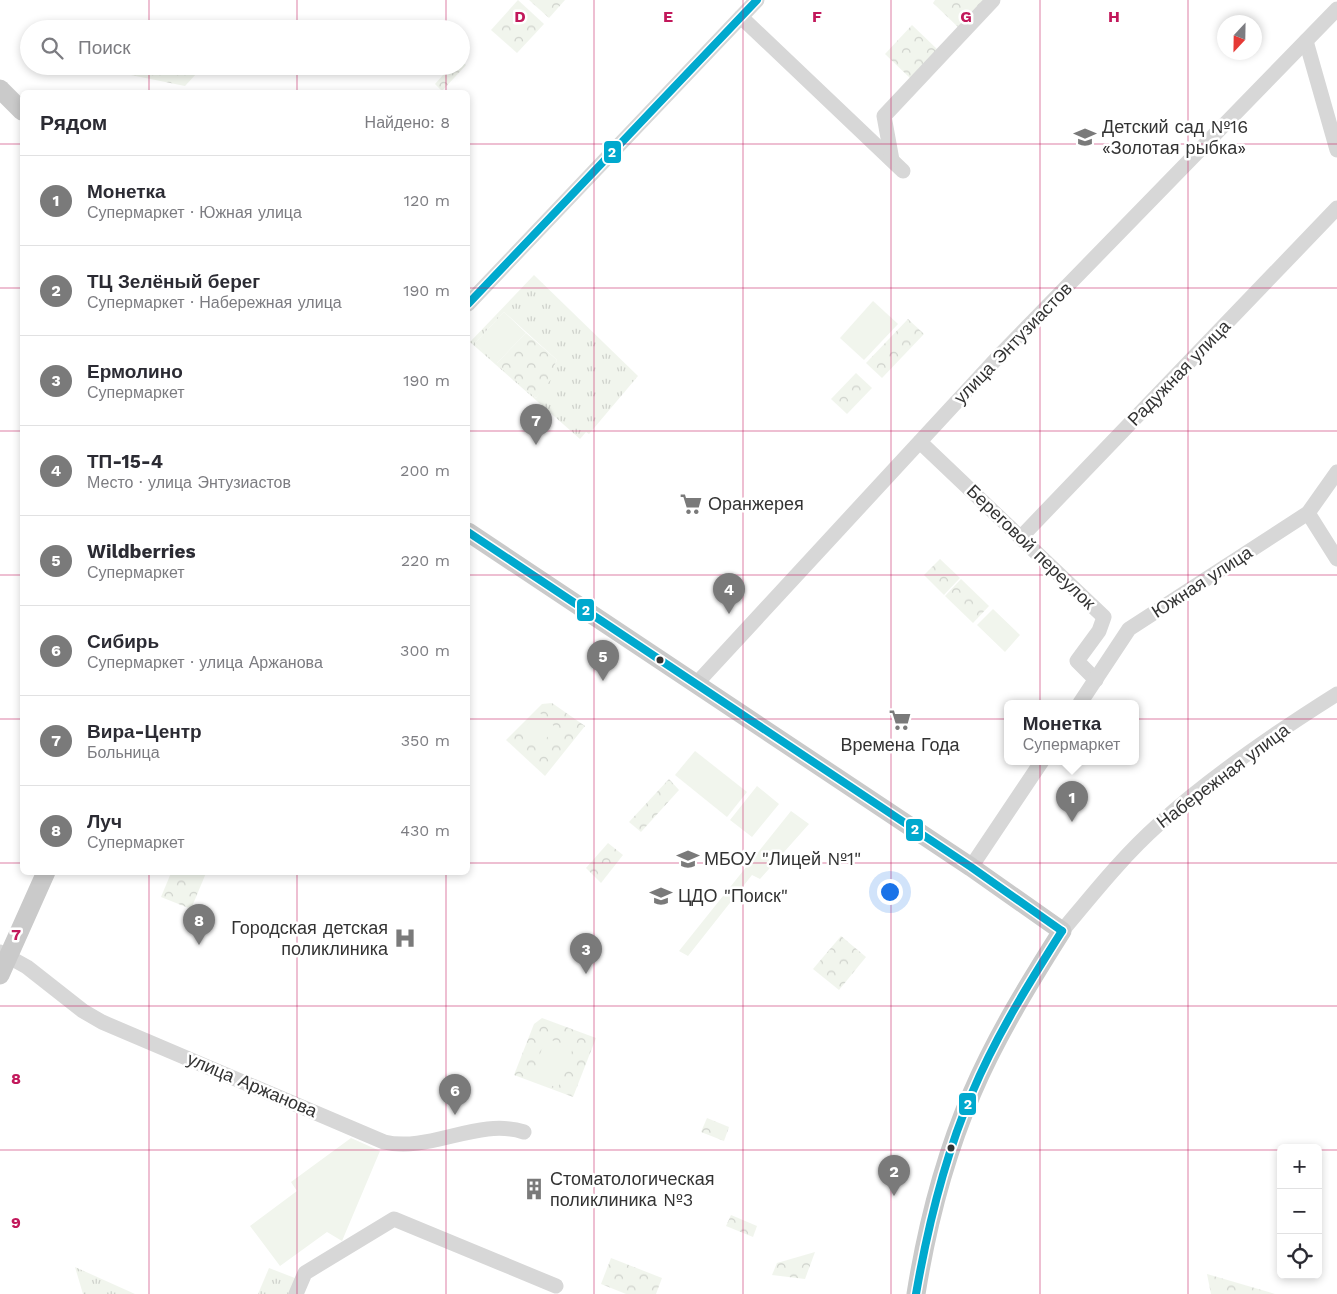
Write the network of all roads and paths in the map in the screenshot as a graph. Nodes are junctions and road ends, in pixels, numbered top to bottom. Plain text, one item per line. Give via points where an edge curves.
1 (757, 0) edge
2 (993, 0) edge
3 (1337, 9) edge
4 (741, 17) junction
5 (1306, 41) junction
6 (0, 90) edge
7 (20, 109) edge
8 (1337, 150) edge
9 (892, 160) junction
10 (903, 171) dead end
11 (1337, 208) edge
12 (470, 302) edge
13 (920, 442) junction
14 (1337, 472) edge
15 (1308, 513) junction
16 (470, 533) edge
17 (1021, 537) junction
18 (1337, 559) edge
19 (1096, 680) junction
20 (696, 684) junction
21 (1337, 694) edge
22 (1082, 700) edge
23 (1039, 765) edge
24 (971, 867) junction
25 (44, 875) edge
26 (1062, 931) junction
27 (4, 954) edge
28 (0, 975) edge
29 (524, 1132) dead end
30 (556, 1286) dead end
31 (296, 1294) edge
32 (916, 1294) edge

1 - 4 street
2 - 9 street via 884,116
3 - 5 street, улица Энтузиастов
4 - 9 street
4 - 12 street
5 - 8 street
5 - 13 street, улица Энтузиастов via 998,356
6 - 7 main road
9 - 10 street
11 - 17 street, Радужная улица
13 - 17 street, Береговой переулок
13 - 20 street, улица Энтузиастов
14 - 15 street, Южная улица
15 - 18 street
15 - 19 street, Южная улица via 1130,629
16 - 20 main road
17 - 19 street, Береговой переулок via 1104,617 1099,631 1077,661
19 - 22 street, Южная улица
20 - 24 main road
21 - 26 street, Набережная улица via 1182,803 1113,870
23 - 24 street
24 - 26 main road
25 - 27 main road
26 - 32 main road, Набережная улица via 994,1047 951,1146 928,1230
27 - 28 main road
27 - 29 street, улица Аржанова via 102,1022 384,1142 405,1144 495,1128
30 - 31 street via 394,1219 306,1273

